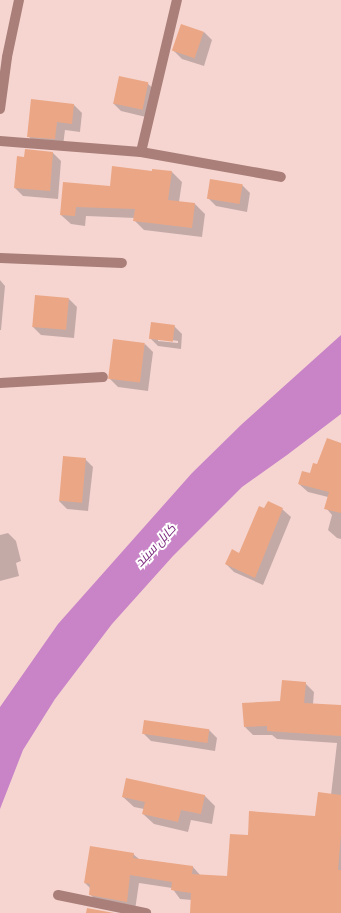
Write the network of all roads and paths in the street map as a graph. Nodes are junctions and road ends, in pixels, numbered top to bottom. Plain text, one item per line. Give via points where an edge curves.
1 (19, 0) edge
2 (177, 0) edge
3 (0, 109) edge
4 (0, 141) edge
5 (141, 152) junction
6 (281, 177) dead end
7 (0, 258) edge
8 (122, 263) dead end
9 (103, 377) dead end
10 (0, 383) edge
11 (58, 895) dead end
12 (146, 913) edge

1 - 3 street via 7,57
2 - 5 street
4 - 5 street
5 - 6 street
7 - 8 street
9 - 10 street
11 - 12 street

